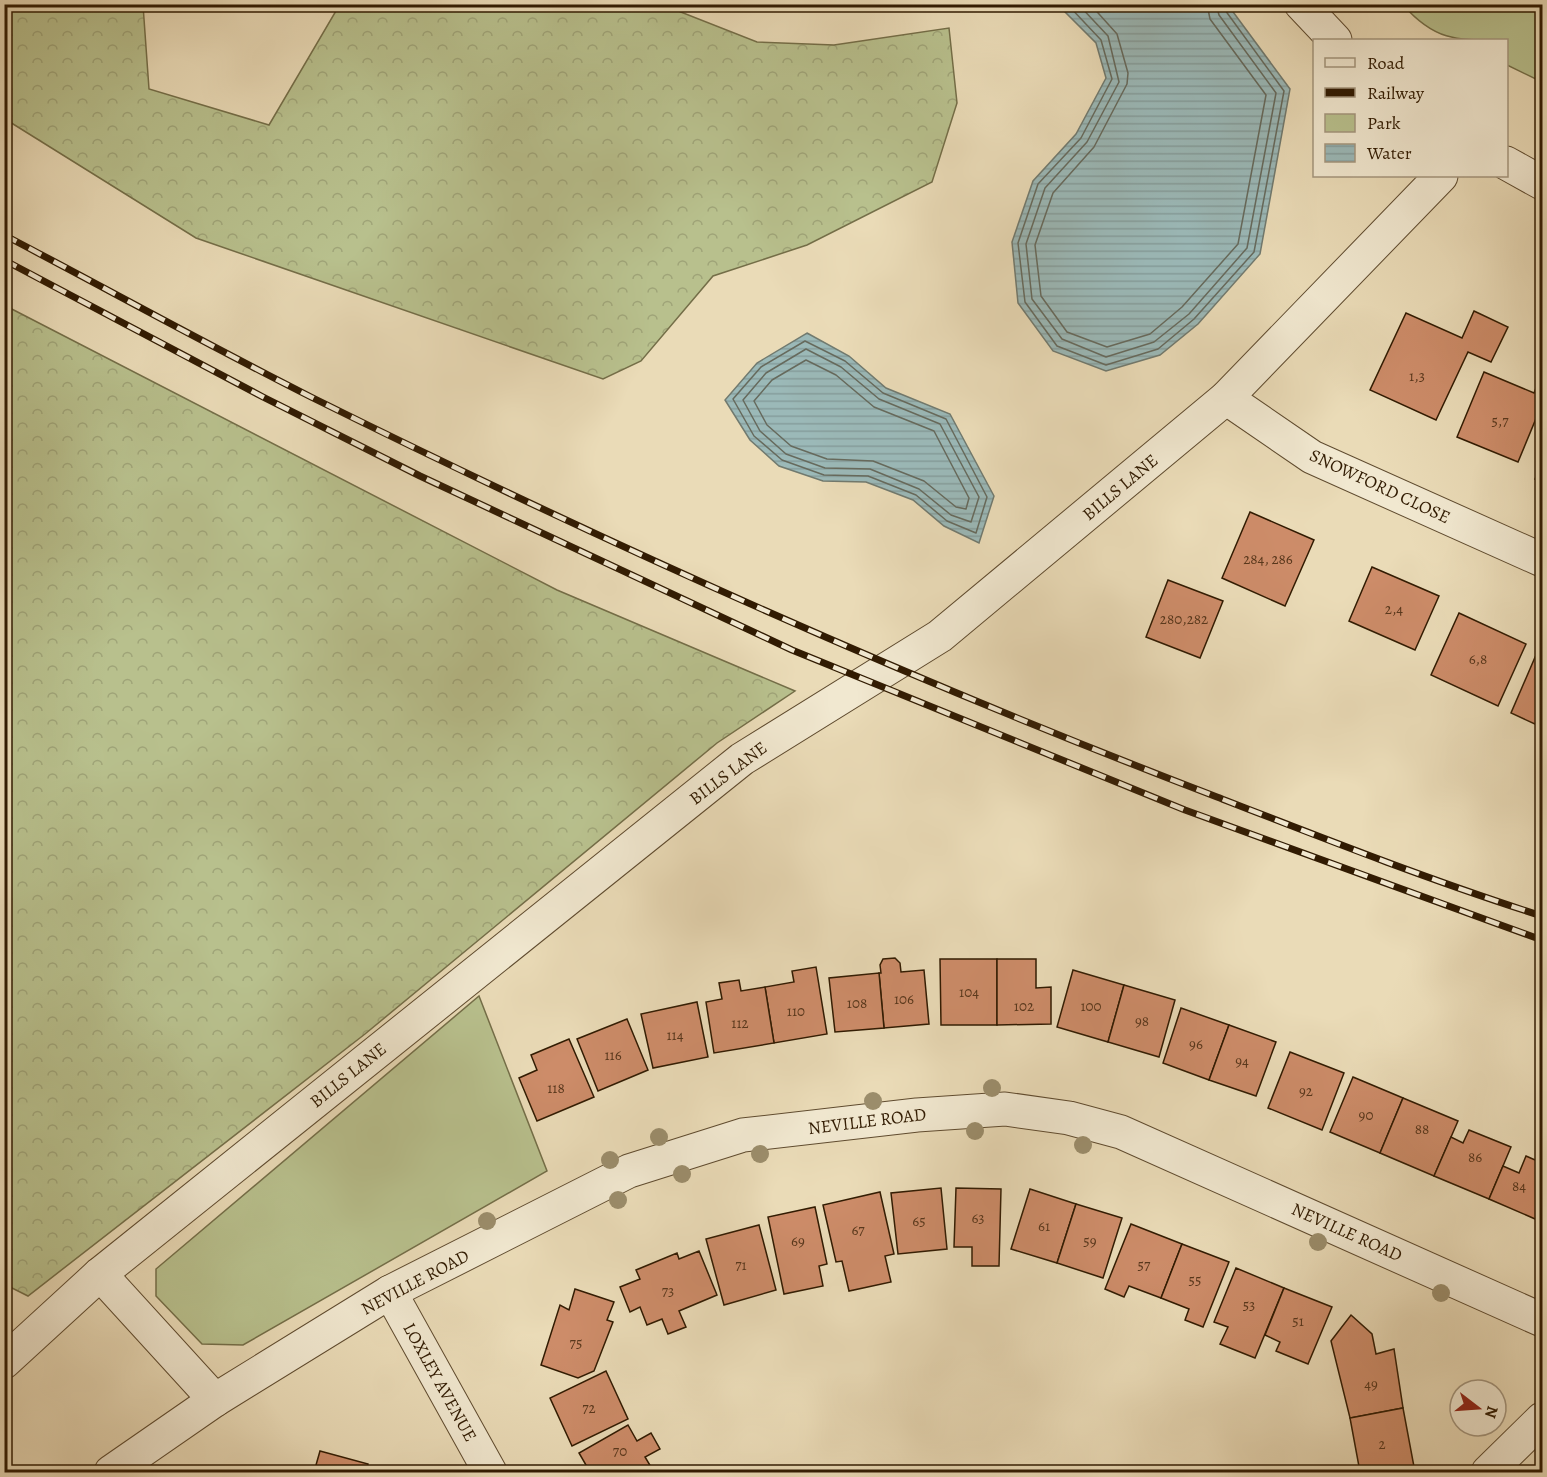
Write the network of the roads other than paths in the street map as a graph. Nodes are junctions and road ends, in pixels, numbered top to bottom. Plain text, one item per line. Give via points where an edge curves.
1 (1301, 4) edge
2 (1334, 39) edge
3 (1508, 165) edge
4 (1440, 177) edge
5 (1542, 183) edge
6 (1226, 398) junction
7 (1542, 560) edge
8 (100, 1274) junction
9 (390, 1292) junction
10 (1542, 1320) edge
11 (4, 1362) edge
12 (215, 1400) junction
13 (1542, 1419) edge
14 (111, 1473) edge
15 (490, 1473) edge
16 (1488, 1473) edge

1 - 2 street
3 - 5 street
4 - 6 street, BILLS LANE
6 - 7 street, SNOWFORD CLOSE via 1312,457
6 - 8 street, BILLS LANE via 940,636 742,759
8 - 11 street, BILLS LANE
8 - 12 street
9 - 10 street, NEVILLE ROAD via 629,1171 743,1135 1005,1109 1069,1118 1121,1132
9 - 12 street, NEVILLE ROAD
9 - 15 street, LOXLEY AVENUE
12 - 14 street, NEVILLE ROAD
13 - 16 street

